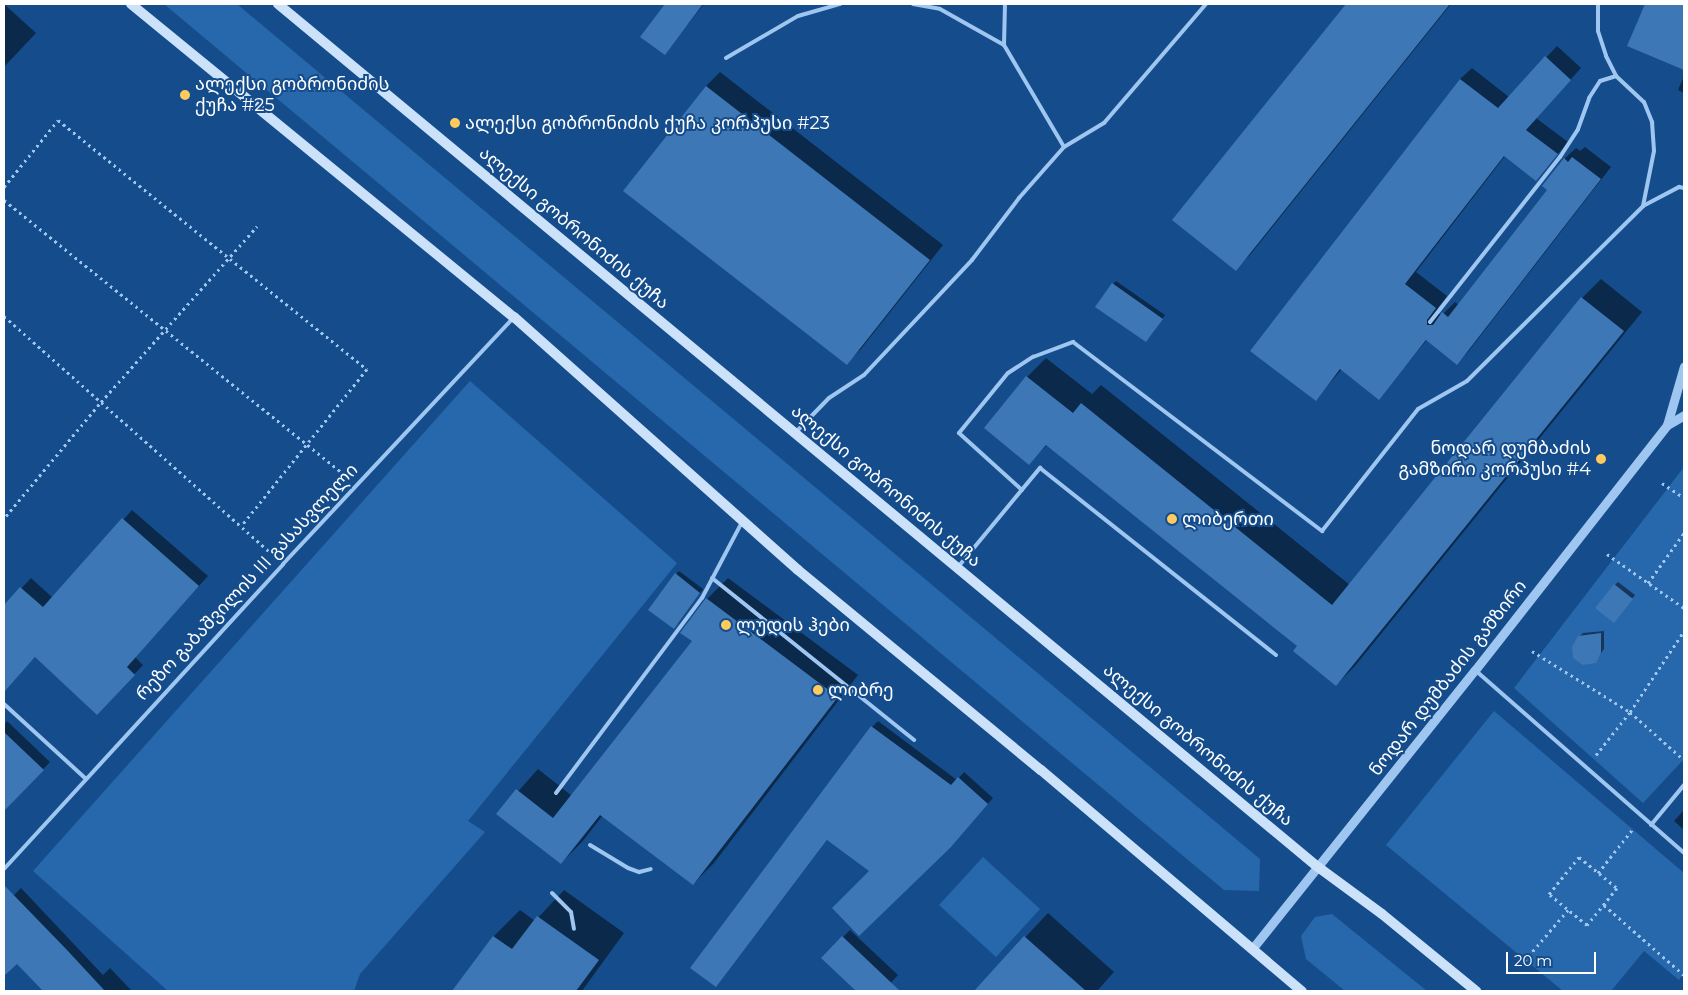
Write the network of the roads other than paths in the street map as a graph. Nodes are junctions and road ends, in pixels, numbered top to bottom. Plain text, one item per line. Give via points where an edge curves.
1 (131, 4) edge
2 (278, 4) edge
3 (840, 4) edge
4 (913, 4) edge
5 (1005, 4) edge
6 (1206, 4) edge
7 (1598, 4) edge
8 (1004, 45) junction
9 (726, 58) dead end
10 (1616, 76) junction
11 (1064, 147) junction
12 (1684, 188) edge
13 (1644, 206) junction
14 (514, 317) junction
15 (1430, 322) dead end
16 (1684, 366) edge
17 (1684, 415) edge
18 (1667, 425) junction
19 (796, 432) junction
20 (1022, 490) junction
21 (743, 520) junction
22 (958, 567) junction
23 (712, 578) junction
24 (1276, 655) dead end
25 (1475, 670) junction
26 (4, 704) edge
27 (914, 740) dead end
28 (85, 778) junction
29 (1684, 785) edge
30 (556, 793) dead end
31 (1651, 824) junction
32 (590, 845) dead end
33 (1684, 853) edge
34 (1318, 867) junction
35 (4, 868) edge
36 (651, 869) dead end
37 (552, 893) dead end
38 (574, 929) dead end
39 (1252, 949) junction
40 (1302, 991) edge
41 (1476, 991) edge

1 - 14 main road
2 - 19 main road, ალექსი გობრონიძის ქუჩა
3 - 9 lane via 798,16
4 - 8 lane via 940,9
5 - 8 lane
6 - 11 lane via 1104,123
7 - 10 lane via 1598,31
8 - 11 lane
10 - 13 lane via 1644,102 1652,122 1654,151
10 - 15 lane via 1600,81 1588,98 1578,129 1560,158
11 - 19 lane via 1019,198 972,260 864,375 829,398
12 - 13 lane via 1679,187
13 - 20 lane via 1467,381 1418,409 1322,532 1073,342 1033,357 1008,373 959,433
14 - 21 main road
14 - 28 lane, რეზო გაბაშვილის III გასასვლელი
16 - 18 street, ნოდარ დუმბაძის გამზირი
17 - 18 street, ნოდარ დუმბაძის გამზირი
18 - 25 street, ნოდარ დუმბაძის გამზირი
19 - 22 main road, ალექსი გობრონიძის ქუჩა
20 - 22 lane
20 - 24 lane via 1040,468
21 - 23 lane
21 - 39 main road via 798,570
22 - 34 main road, ალექსი გობრონიძის ქუჩა
23 - 27 lane
23 - 30 lane via 702,598
25 - 31 lane
25 - 34 street, ნოდარ დუმბაძის გამზირი
26 - 28 lane
28 - 35 lane, რეზო გაბაშვილის III გასასვლელი
29 - 31 lane
31 - 33 lane
32 - 36 lane via 628,868 639,872
34 - 39 street, ნოდარ დუმბაძის გამზირი
34 - 41 main road, ალექსი გობრონიძის ქუჩა via 1382,914
37 - 38 lane via 570,912
39 - 40 main road

